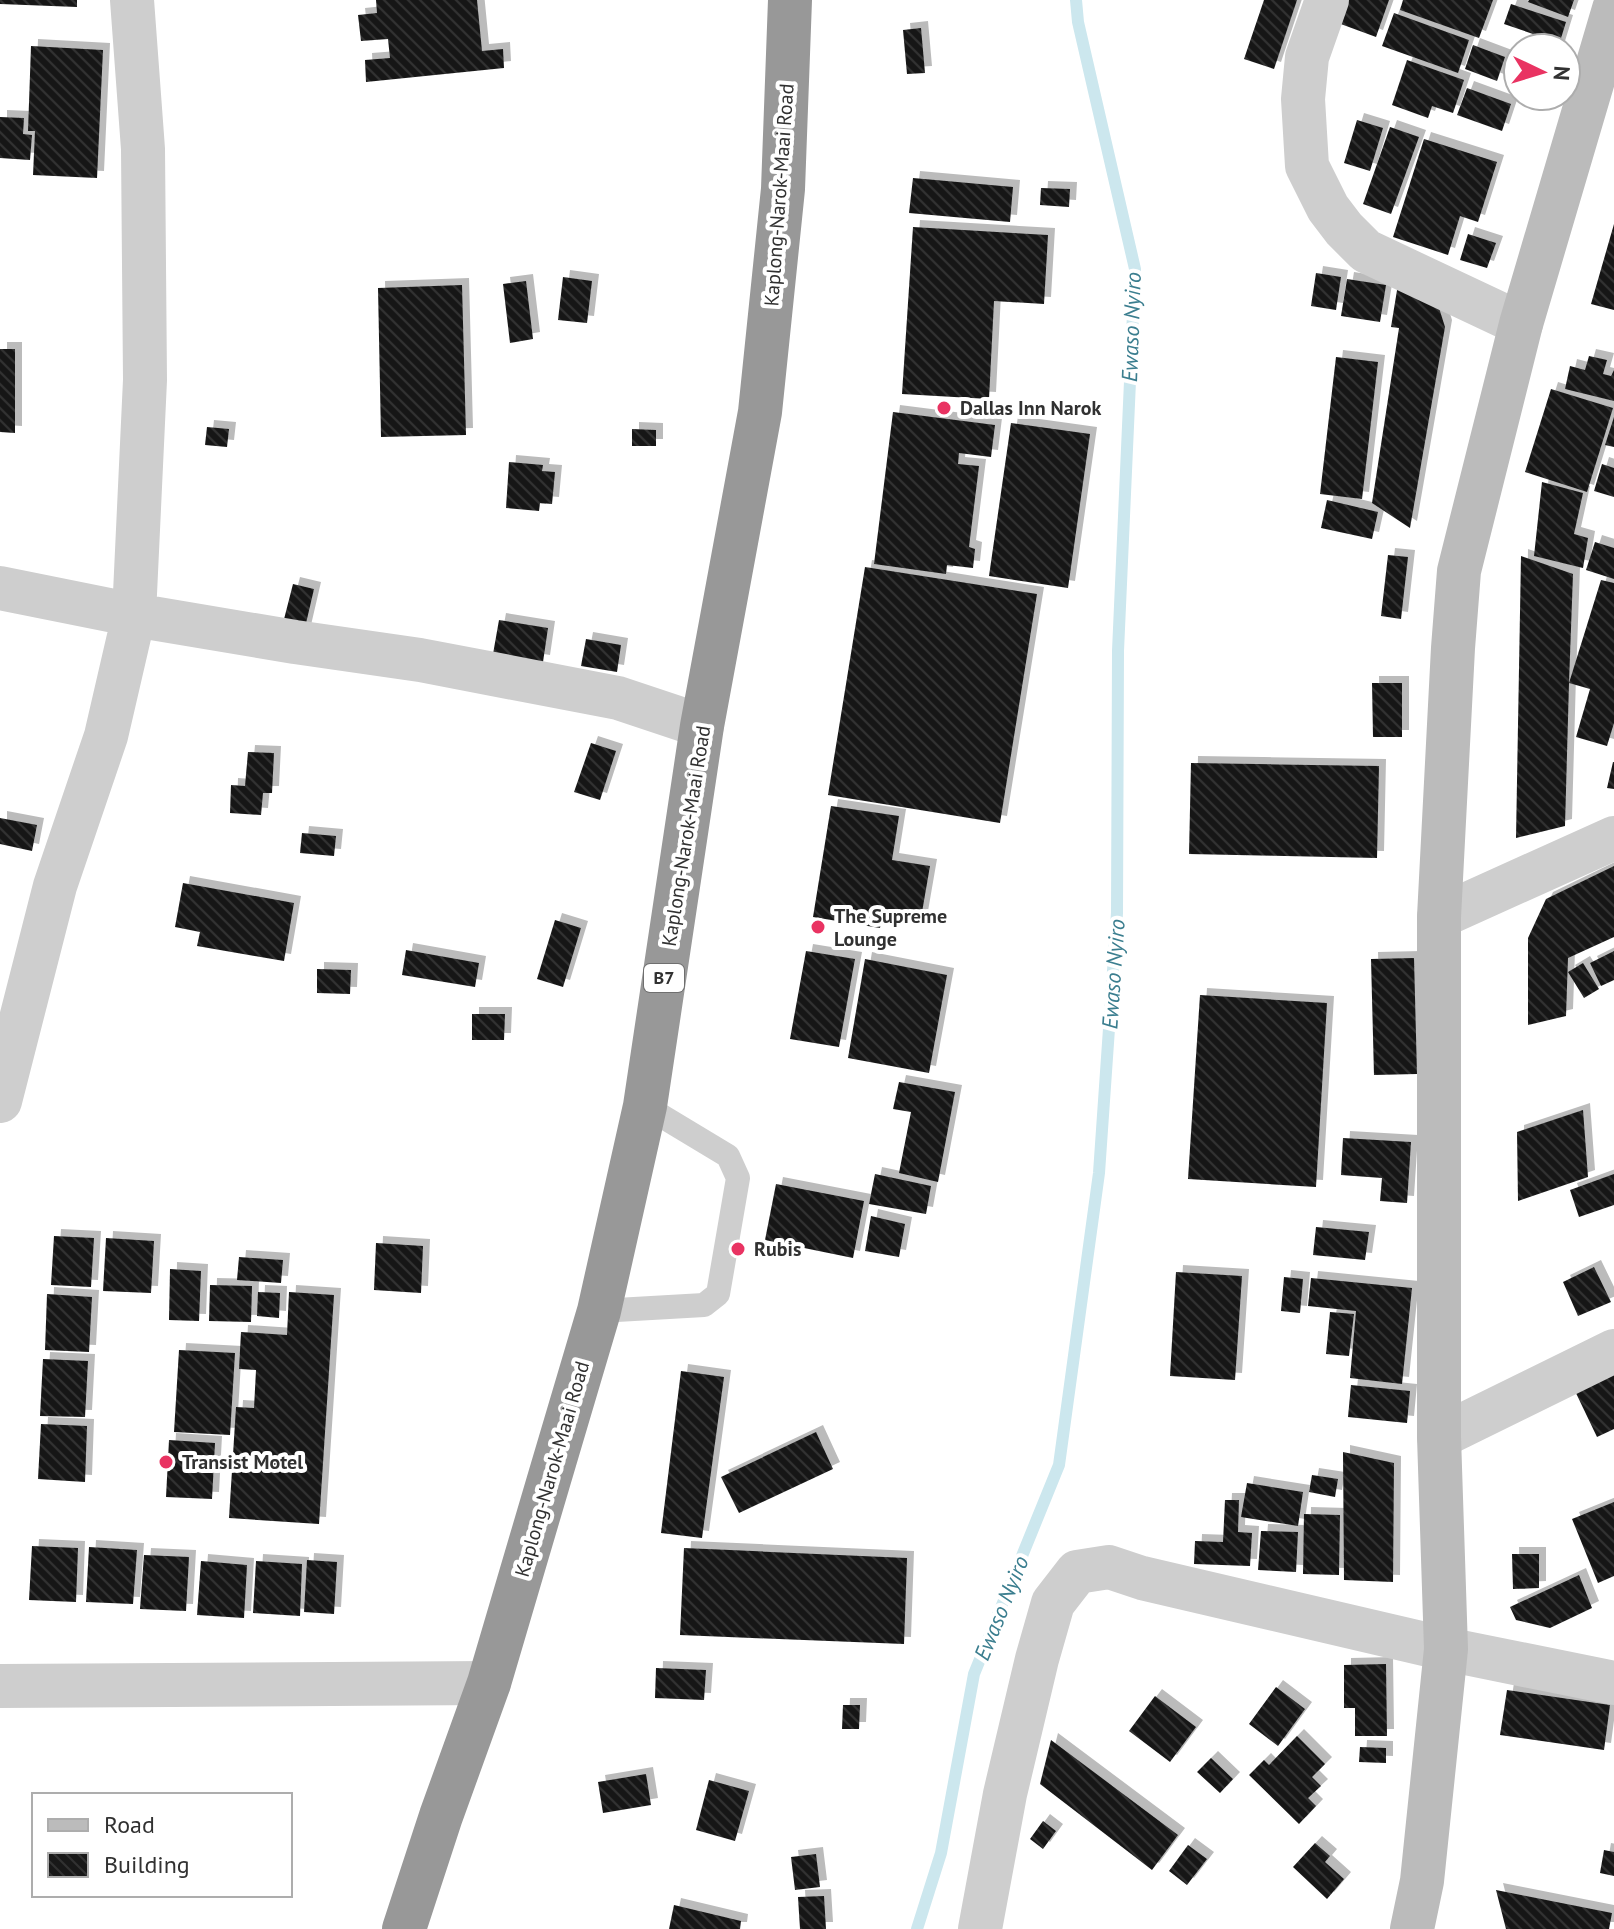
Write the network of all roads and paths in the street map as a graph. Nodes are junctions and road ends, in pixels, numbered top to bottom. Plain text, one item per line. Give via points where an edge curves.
1 (132, 0) edge
2 (790, 0) edge
3 (1327, 0) edge
4 (1614, 9) edge
5 (1521, 324) junction
6 (0, 588) edge
7 (134, 615) junction
8 (702, 726) junction
9 (1614, 838) edge
10 (1439, 917) junction
11 (0, 1101) edge
12 (645, 1106) junction
13 (599, 1311) junction
14 (1614, 1351) edge
15 (1439, 1437) junction
16 (1446, 1649) junction
17 (489, 1683) junction
18 (1614, 1683) edge
19 (0, 1686) edge
20 (404, 1929) edge
21 (980, 1929) edge
22 (1412, 1929) edge

1 - 7 street via 143,149 145,380
2 - 8 highway, Kaplong-Narok-Maai Road / B7 via 783,189 760,412
3 - 5 street via 1307,57 1303,99 1307,166 1328,208 1366,251
4 - 5 street
5 - 10 street via 1461,558
6 - 7 street
7 - 8 street via 618,698
7 - 11 street via 106,736 55,886
8 - 12 highway, Kaplong-Narok-Maai Road / B7
9 - 10 street
10 - 15 street
12 - 13 highway, Kaplong-Narok-Maai Road / B7
12 - 13 lane via 728,1156 738,1178 718,1294 704,1305
13 - 17 highway, Kaplong-Narok-Maai Road / B7
14 - 15 street
15 - 16 street
16 - 18 street
16 - 21 street via 1109,1567 1077,1572 1053,1603 1037,1659
16 - 22 street via 1422,1881
17 - 19 street
17 - 20 highway, Kaplong-Narok-Maai Road / B7

